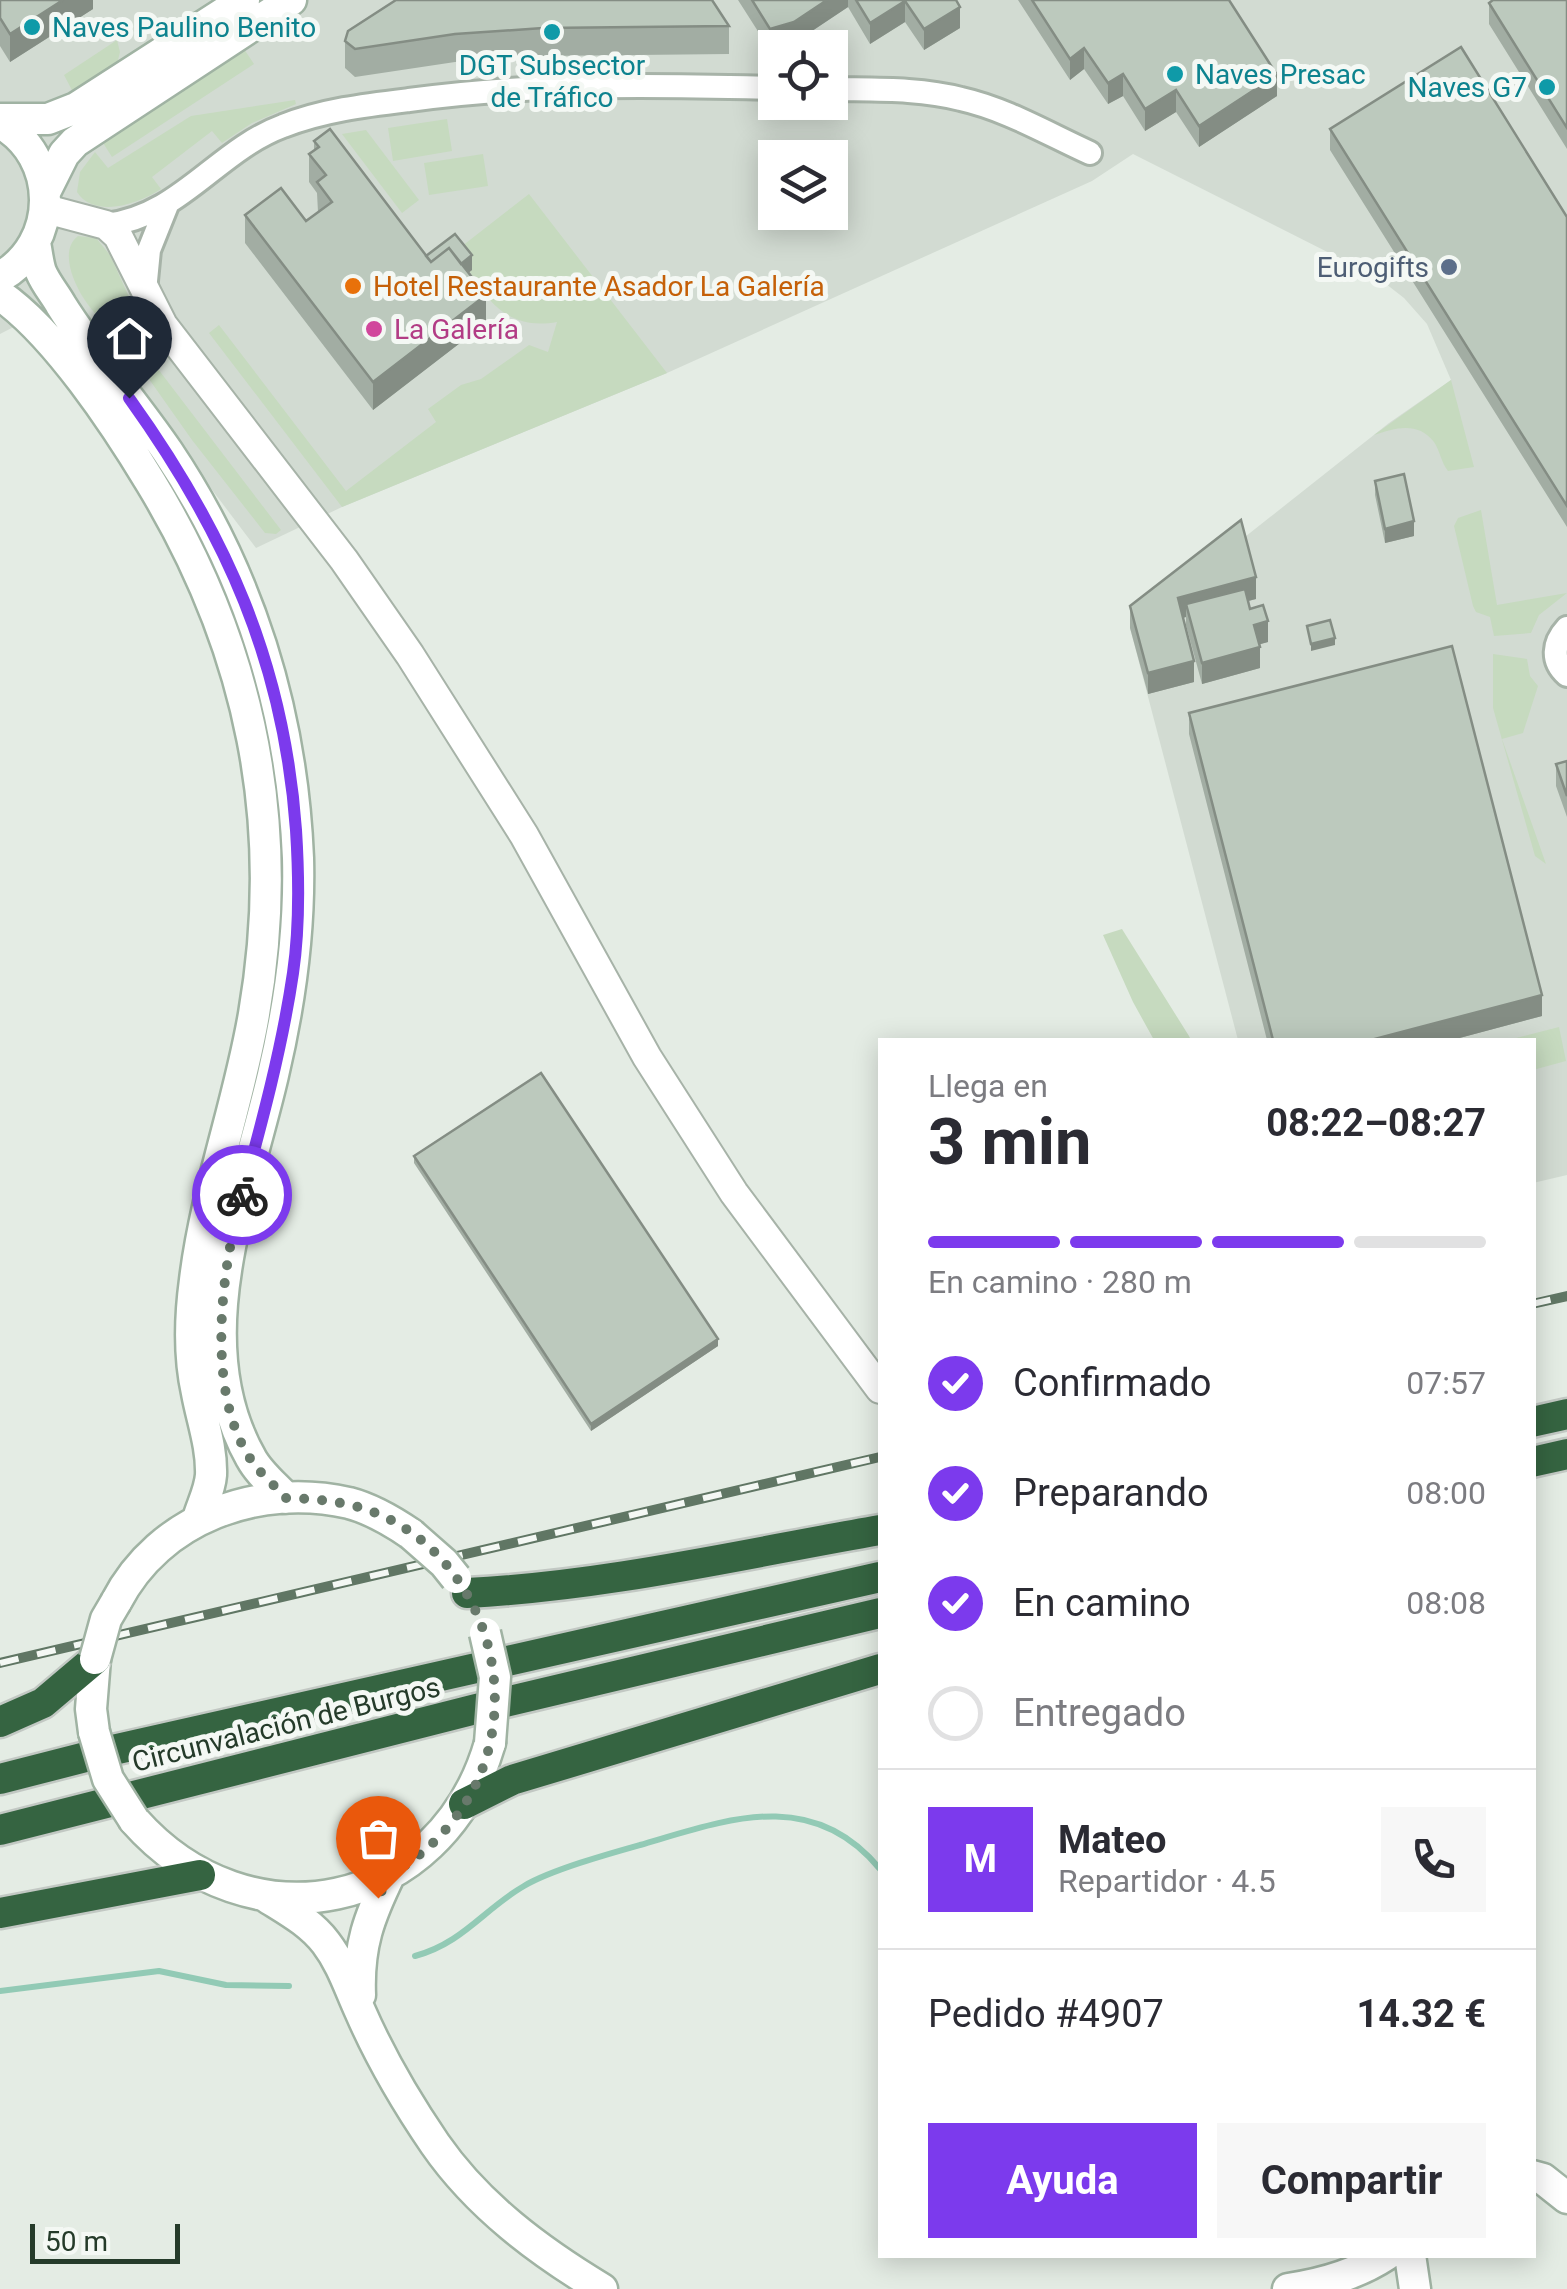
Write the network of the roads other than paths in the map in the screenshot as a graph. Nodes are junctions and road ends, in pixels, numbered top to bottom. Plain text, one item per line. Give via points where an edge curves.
1 (244, 0) edge
2 (291, 0) edge
3 (758, 88) edge
4 (848, 90) edge
5 (0, 121) edge
6 (1090, 153) dead end
7 (46, 200) junction
8 (167, 205) junction
9 (106, 225) junction
10 (35, 243) junction
11 (0, 277) edge
12 (145, 291) junction
13 (0, 295) edge
14 (1567, 628) edge
15 (1567, 676) edge
16 (878, 1386) edge
17 (1567, 1414) edge
18 (1536, 1418) edge
19 (286, 1498) junction
20 (198, 1519) junction
21 (878, 1530) edge
22 (878, 1578) edge
23 (461, 1586) junction
24 (878, 1613) edge
25 (95, 1659) junction
26 (878, 1670) edge
27 (0, 1722) edge
28 (0, 1779) edge
29 (464, 1804) junction
30 (0, 1830) edge
31 (390, 1874) junction
32 (200, 1876) junction
33 (266, 1896) junction
34 (0, 1912) edge
35 (360, 2013) junction
36 (1536, 2177) edge
37 (1567, 2198) edge
38 (1380, 2258) edge
39 (1411, 2258) edge
40 (1302, 2287) edge
41 (602, 2289) edge
42 (1353, 2289) edge
43 (1416, 2289) edge

1 - 5 main road via 76,108 48,119
2 - 7 main road via 75,142
3 - 8 street via 557,86 342,110 279,127
4 - 6 street via 963,99
5 - 7 main road via 32,152
7 - 9 street
7 - 10 main road
8 - 9 street via 144,218
8 - 12 street via 149,250
9 - 12 street via 126,248
10 - 11 main road
10 - 19 main road via 41,272 70,320 205,513 250,611 279,705 294,797 297,936 281,1038 228,1261 222,1350 235,1426 253,1462
12 - 16 street via 163,326 410,655 734,1193
13 - 20 main road via 46,336 138,461 184,538 230,648 260,775 265,936 192,1308 196,1390 211,1480
14 - 15 street via 1555,648
17 - 18 highway
19 - 20 main road via 236,1504
19 - 23 main road, bridge via 350,1504 385,1517 444,1563
20 - 25 main road, bridge via 144,1561 106,1619
21 - 23 highway via 564,1586
22 - 28 highway, Circunvalación de Burgos
23 - 29 main road, bridge via 485,1634 496,1699 484,1764
24 - 30 highway, Circunvalación de Burgos
25 - 27 highway via 43,1704
25 - 32 main road, bridge via 91,1709 108,1779 153,1842
26 - 29 highway via 512,1780
29 - 31 main road via 419,1855
31 - 33 main road via 330,1895
31 - 35 main road via 366,1923
32 - 33 main road
32 - 34 highway
33 - 35 main road via 324,1940
35 - 41 main road via 437,2147 480,2198 547,2255
36 - 37 main road
38 - 40 main road
39 - 43 main road
40 - 42 main road

